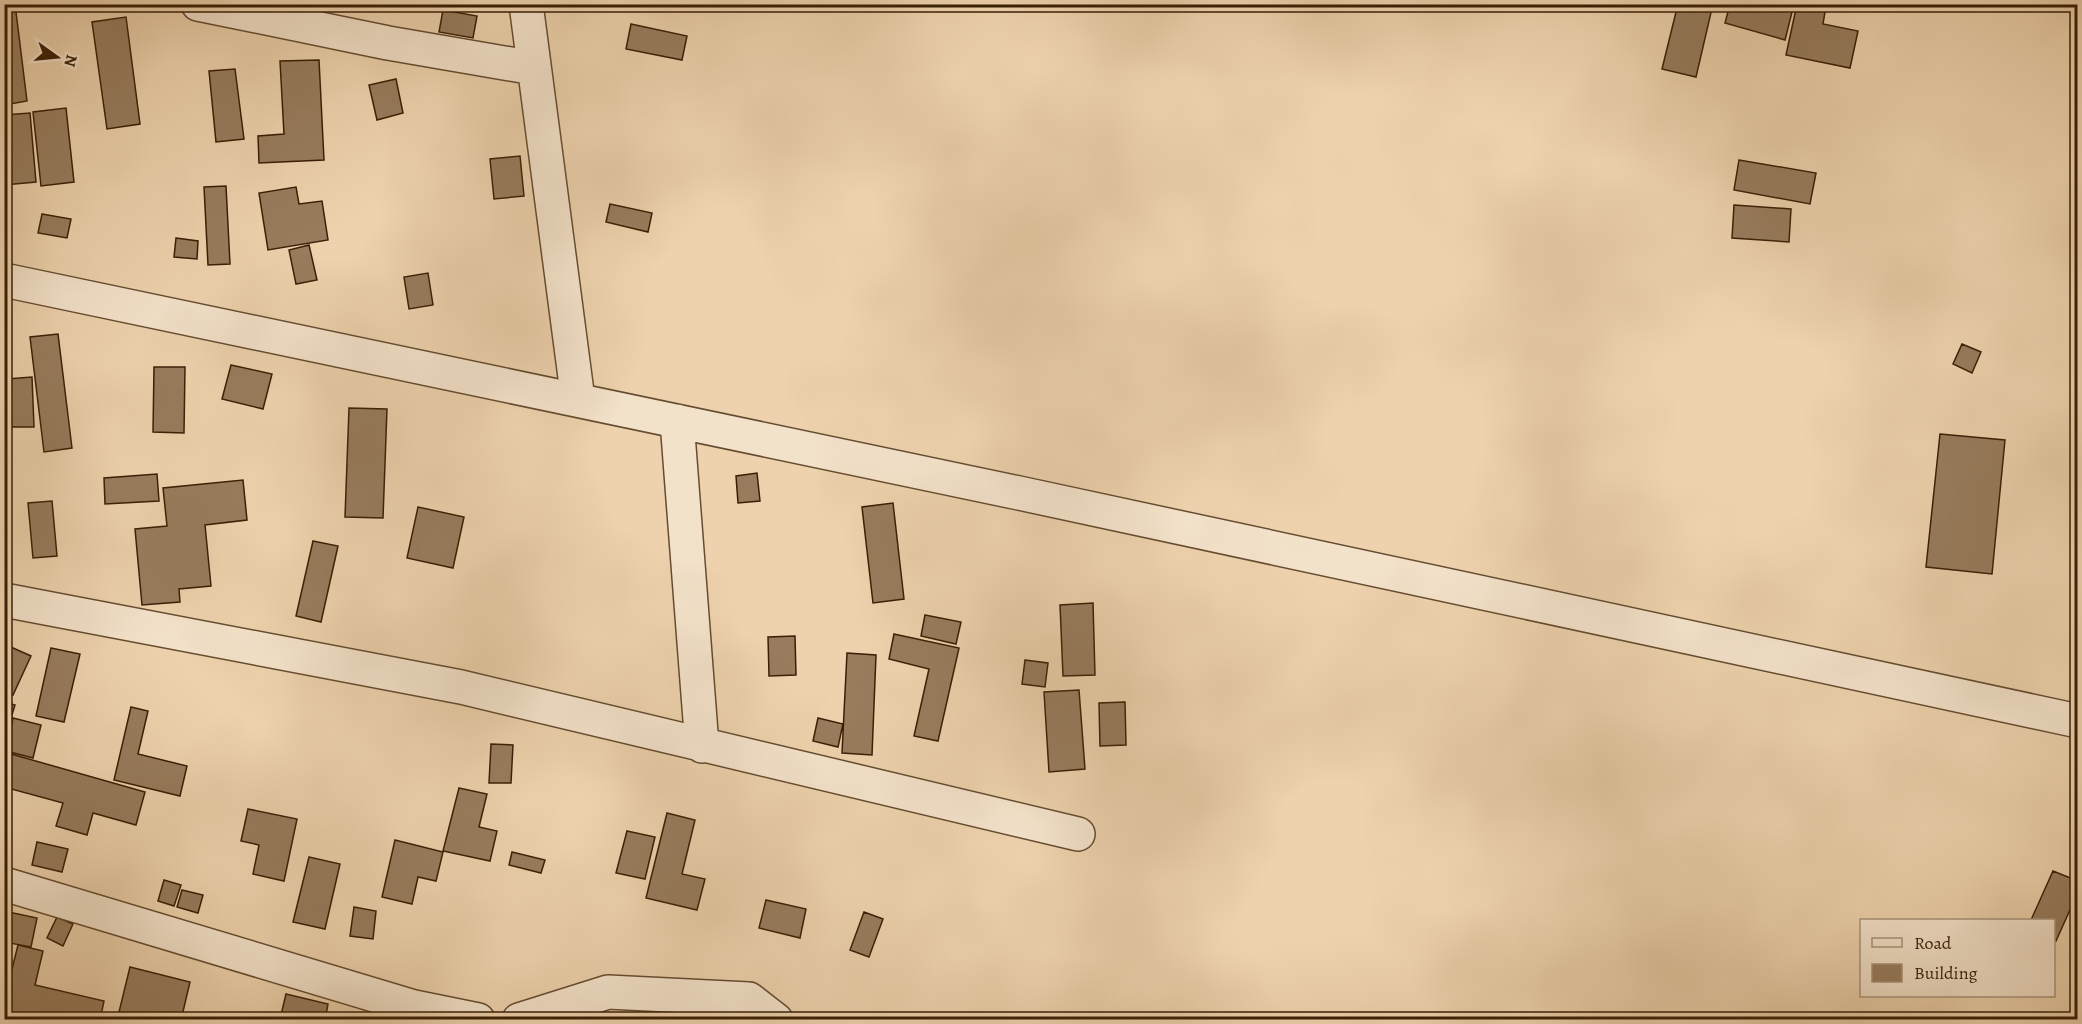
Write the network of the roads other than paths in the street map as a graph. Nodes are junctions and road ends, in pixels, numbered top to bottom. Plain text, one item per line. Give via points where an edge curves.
1 (198, 4) edge
2 (526, 4) edge
3 (534, 68) junction
4 (4, 280) edge
5 (578, 400) junction
6 (677, 421) junction
7 (4, 600) edge
8 (2078, 721) edge
9 (702, 746) junction
10 (1078, 834) dead end
11 (4, 884) edge
12 (478, 1020) edge
13 (519, 1020) edge
14 (776, 1020) edge

1 - 3 street
2 - 3 street
3 - 5 street
4 - 5 street
5 - 6 street
6 - 8 street
6 - 9 street
7 - 9 street via 461,687
9 - 10 street
11 - 12 street via 414,1007
13 - 14 street via 608,992 749,999

